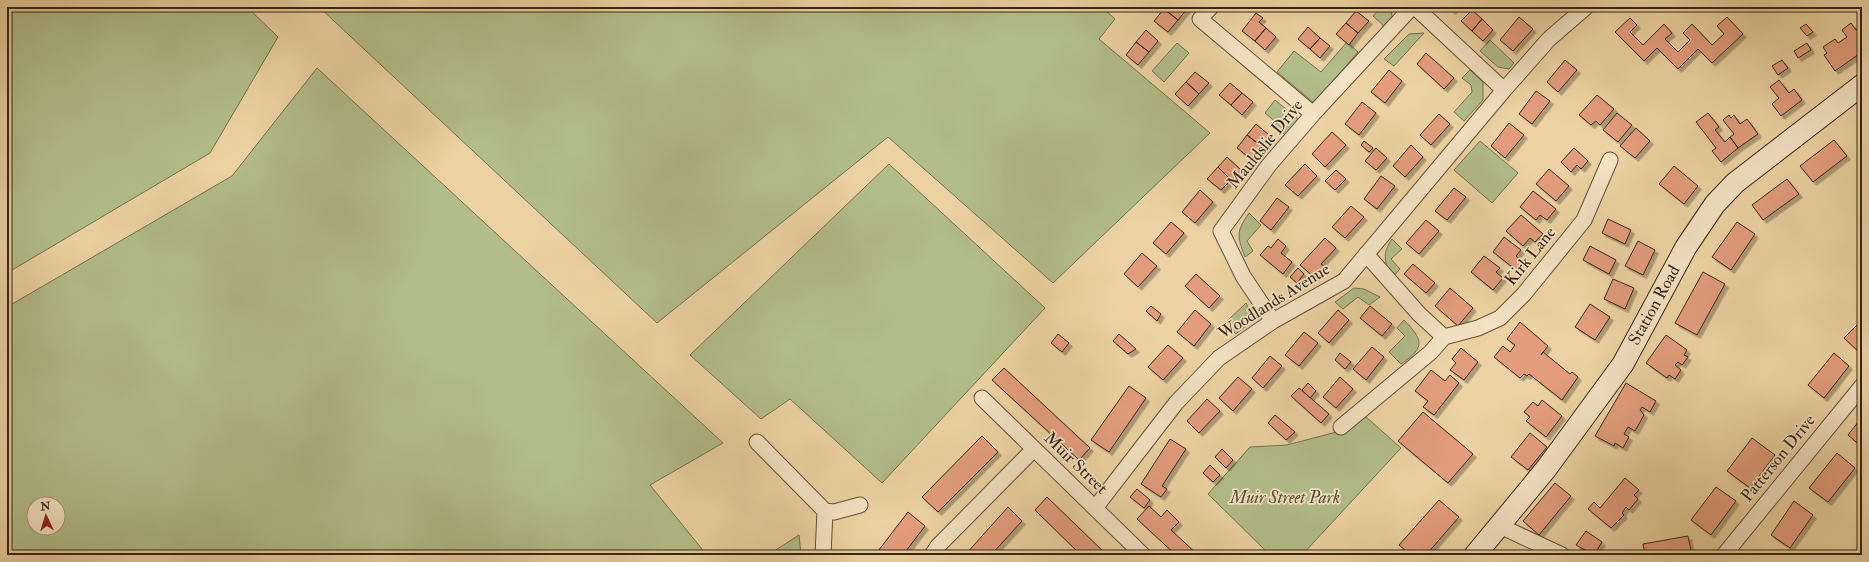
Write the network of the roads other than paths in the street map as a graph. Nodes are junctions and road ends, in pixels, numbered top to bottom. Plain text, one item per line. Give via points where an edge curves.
1 (1211, 7) edge
2 (1414, 7) edge
3 (1586, 7) edge
4 (1862, 85) edge
5 (1504, 90) junction
6 (1313, 114) junction
7 (1610, 160) dead end
8 (1366, 254) junction
9 (1273, 321) junction
10 (1444, 337) junction
11 (1862, 386) edge
12 (982, 398) dead end
13 (1341, 427) dead end
14 (757, 442) dead end
15 (1034, 449) junction
16 (860, 505) dead end
17 (1095, 508) junction
18 (825, 511) junction
19 (1500, 526) junction
20 (823, 555) edge
21 (932, 555) edge
22 (1143, 555) edge
23 (1475, 555) edge
24 (1562, 555) edge
25 (1724, 555) edge

1 - 6 street via 1200,19
2 - 5 street
2 - 6 street, Mauldslie Drive
3 - 5 street, Woodlands Avenue via 1549,40
4 - 19 main road, Station Road via 1735,183 1715,204 1686,247 1622,364 1546,469
5 - 8 street, Woodlands Avenue
6 - 9 street, Mauldslie Drive via 1270,165 1221,231 1243,276
7 - 10 street, Kirk Lane via 1584,220 1524,294 1500,318 1478,328
8 - 9 street, Woodlands Avenue via 1344,282
8 - 10 street via 1419,314
9 - 17 street, Woodlands Avenue via 1219,358 1176,403
10 - 13 street via 1431,352
11 - 25 street, Patterson Drive
12 - 15 street, Muir Street
14 - 18 street
15 - 17 street, Muir Street
15 - 21 street
16 - 18 street via 834,512
17 - 22 street, Muir Street
18 - 20 street
19 - 23 main road, Station Road
19 - 24 street

